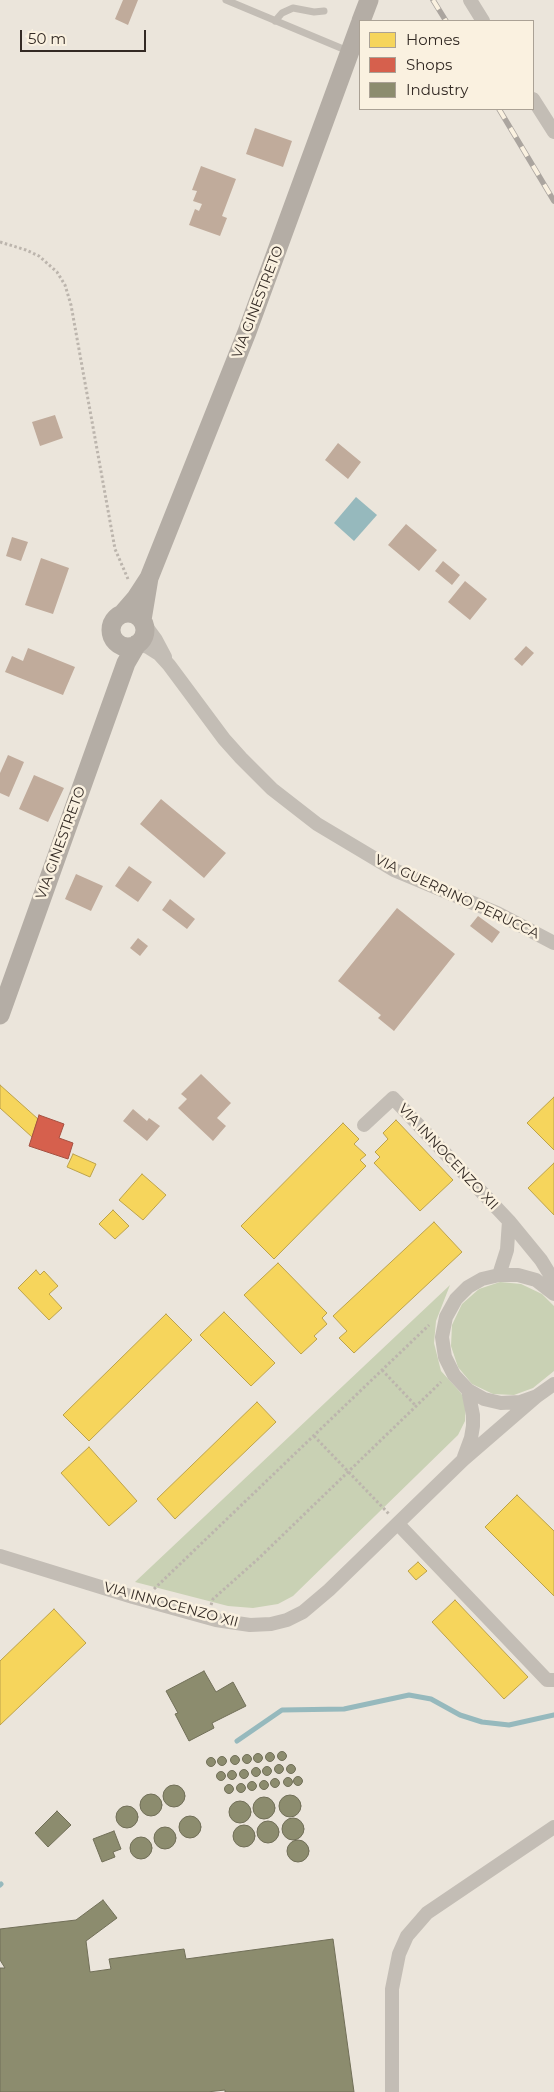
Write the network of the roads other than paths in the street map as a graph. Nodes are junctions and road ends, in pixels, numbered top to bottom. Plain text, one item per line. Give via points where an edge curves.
1 (226, 0) edge
2 (369, 0) edge
3 (470, 0) edge
4 (324, 11) dead end
5 (362, 20) edge
6 (482, 20) edge
7 (275, 21) junction
8 (359, 29) edge
9 (351, 52) junction
10 (534, 101) edge
11 (554, 132) edge
12 (144, 586) junction
13 (123, 613) junction
14 (143, 623) junction
15 (116, 641) junction
16 (137, 644) junction
17 (169, 665) junction
18 (124, 671) junction
19 (554, 943) edge
20 (0, 1015) edge
21 (364, 1125) dead end
22 (509, 1221) junction
23 (499, 1275) junction
24 (554, 1281) edge
25 (554, 1294) edge
26 (554, 1384) edge
27 (468, 1390) junction
28 (537, 1396) junction
29 (463, 1460) junction
30 (398, 1524) junction
31 (0, 1556) edge
32 (554, 1680) edge
33 (554, 1827) edge
34 (392, 2092) edge

1 - 7 lane
2 - 5 street, VIA GINESTRETO
3 - 6 street
4 - 7 lane via 293,8
7 - 9 lane
8 - 9 street, VIA GINESTRETO
9 - 12 street, VIA GINESTRETO via 247,332
10 - 11 street
12 - 13 street, VIA GINESTRETO
12 - 14 street, VIA GINESTRETO
13 - 14 street via 134,614
13 - 15 street via 112,625
14 - 16 street via 144,636
14 - 17 street, VIA GUERRINO PERUCCA
15 - 16 street via 126,646
15 - 18 street
16 - 17 street, VIA GUERRINO PERUCCA via 150,648
16 - 18 street, VIA GINESTRETO
17 - 19 street, VIA GUERRINO PERUCCA via 241,758 268,786 317,824 394,870 497,913
18 - 20 street, VIA GINESTRETO
21 - 22 street, VIA INNOCENZO XII via 392,1098
22 - 23 street, VIA INNOCENZO XII via 507,1250
22 - 24 street, VIA INNOCENZO XII
23 - 25 street, VIA INNOCENZO XII via 518,1275 536,1280
23 - 27 street, VIA INNOCENZO XII via 468,1287 456,1299 446,1317 442,1337 445,1357
26 - 28 street, VIA INNOCENZO XII
27 - 28 street, VIA INNOCENZO XII via 484,1399 502,1403 520,1402
27 - 29 street, VIA INNOCENZO XII via 473,1415 471,1438
28 - 29 street, VIA INNOCENZO XII
29 - 30 street, VIA INNOCENZO XII
30 - 31 street, VIA INNOCENZO XII via 303,1612 287,1620 261,1625 228,1622 143,1600
30 - 32 street via 547,1680
33 - 34 street via 434,1908 407,1936 399,1954 392,1989

